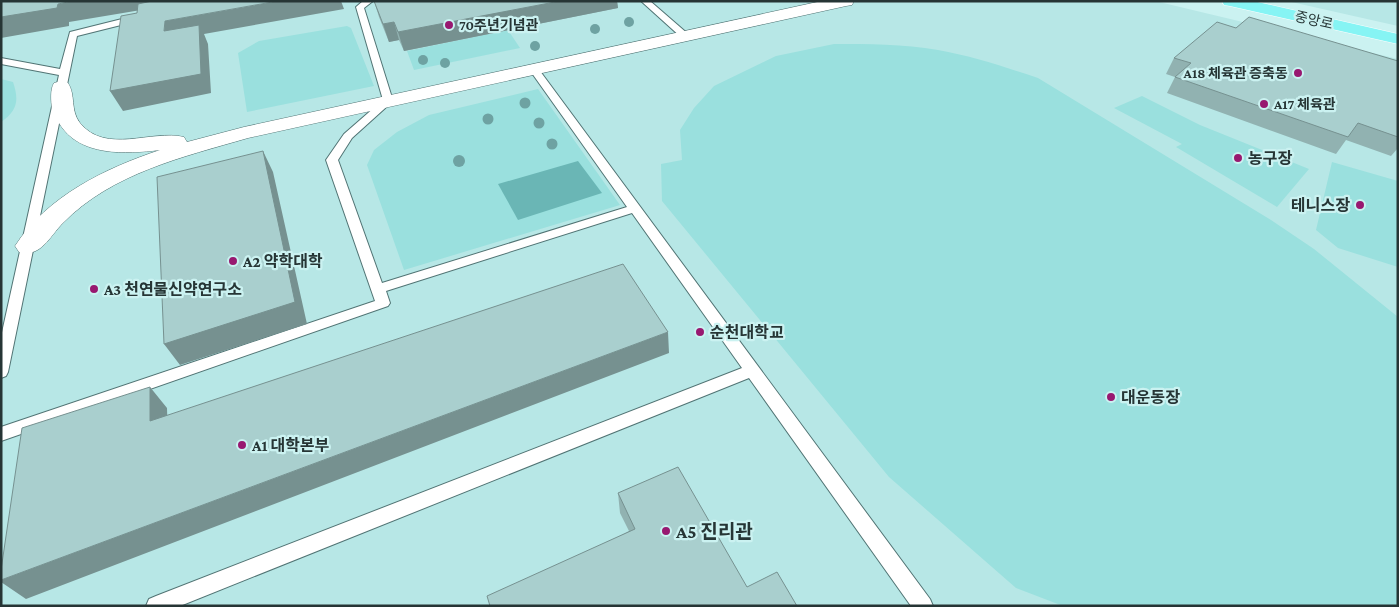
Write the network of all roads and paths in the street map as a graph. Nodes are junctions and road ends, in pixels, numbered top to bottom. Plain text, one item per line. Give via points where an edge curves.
1 (369, 1) edge
2 (645, 1) edge
3 (846, 1) edge
4 (1230, 1) edge
5 (358, 4) edge
6 (1254, 4) edge
7 (145, 17) edge
8 (685, 36) junction
9 (1398, 39) edge
10 (1, 61) edge
11 (534, 69) junction
12 (62, 80) junction
13 (388, 101) junction
14 (244, 133) junction
15 (635, 208) junction
16 (28, 246) junction
17 (377, 289) junction
18 (754, 370) junction
19 (1, 372) edge
20 (1, 434) edge
21 (156, 606) edge
22 (923, 606) edge

1 - 5 lane
2 - 8 lane
3 - 8 street
4 - 6 main road, 중앙로
5 - 13 lane
6 - 9 main road, 중앙로
7 - 12 lane via 73,34
8 - 11 street
10 - 12 lane
11 - 13 street
11 - 15 lane
12 - 14 street via 64,113 72,126 81,136 103,144 168,143
12 - 16 lane
13 - 14 street
13 - 17 lane via 348,136 332,160
14 - 16 street via 157,159 111,178 67,206
15 - 17 lane
15 - 18 lane
16 - 19 lane
17 - 20 lane via 383,303
18 - 21 lane
18 - 22 lane

